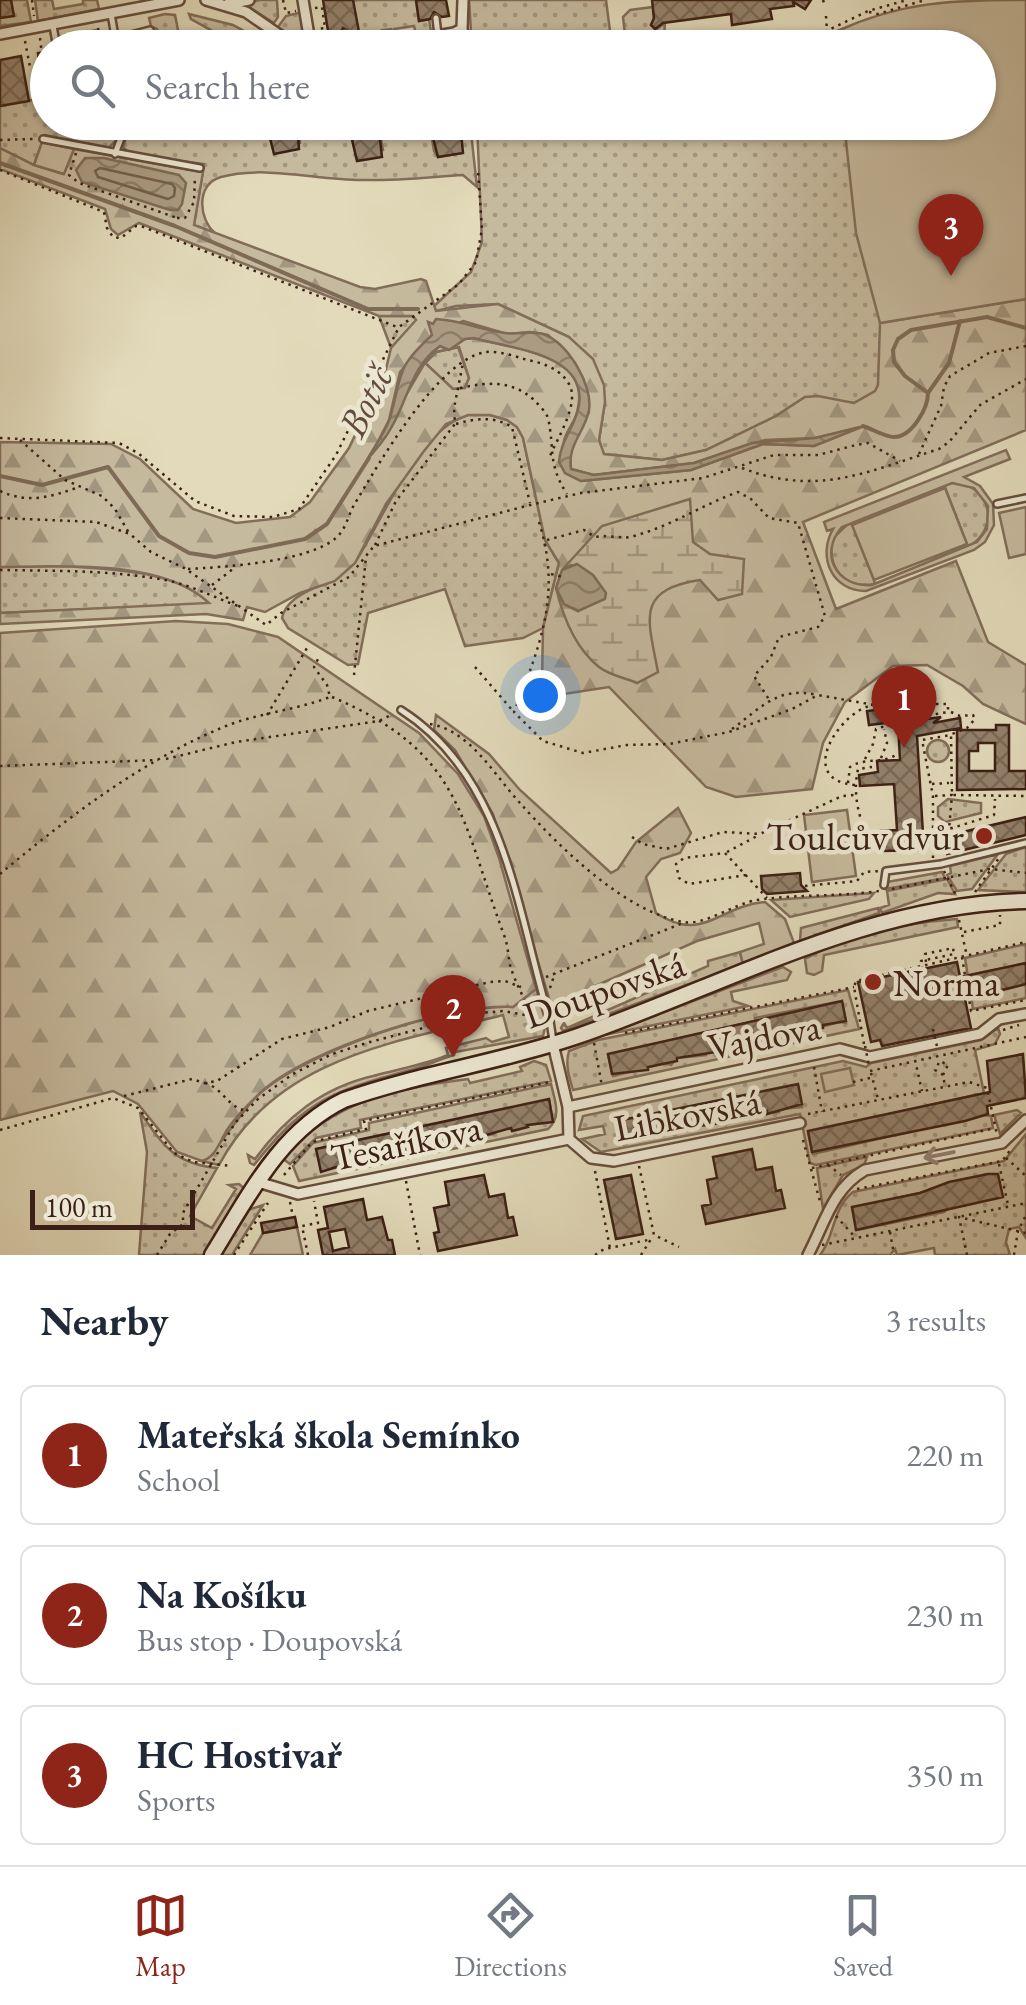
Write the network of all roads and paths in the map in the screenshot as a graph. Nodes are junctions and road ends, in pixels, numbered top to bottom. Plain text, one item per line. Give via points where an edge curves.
1 (32, 0) edge
2 (179, 0) edge
3 (206, 0) edge
4 (250, 0) edge
5 (282, 0) edge
6 (463, 0) edge
7 (907, 0) edge
8 (925, 0) edge
9 (863, 3) dead end
10 (225, 4) junction
11 (304, 7) edge
12 (868, 11) junction
13 (286, 13) junction
14 (111, 14) junction
15 (826, 16) dead end
16 (281, 17) dead end
17 (436, 18) dead end
18 (36, 22) dead end
19 (53, 26) junction
20 (318, 29) dead end
21 (462, 29) joint
22 (54, 30) edge
23 (114, 30) edge
24 (273, 30) edge
25 (437, 30) edge
26 (459, 30) edge
27 (827, 30) edge
28 (832, 30) edge
29 (0, 34) edge
30 (25, 41) dead end
31 (30, 67) dead end
32 (30, 139) edge
33 (0, 140) edge
34 (48, 140) edge
35 (120, 140) edge
36 (79, 147) junction
37 (114, 154) junction
38 (196, 168) joint
39 (0, 170) edge
40 (478, 170) dead end
41 (399, 328) junction
42 (1026, 346) edge
43 (464, 360) junction
44 (1026, 378) edge
45 (458, 388) junction
46 (454, 424) junction
47 (0, 438) edge
48 (18, 440) junction
49 (919, 455) junction
50 (550, 456) junction
51 (900, 462) junction
52 (740, 468) junction
53 (82, 486) junction
54 (0, 491) edge
55 (568, 496) junction
56 (1026, 498) edge
57 (996, 504) dead end
58 (530, 505) junction
59 (0, 518) edge
60 (539, 522) dead end
61 (130, 534) junction
62 (545, 540) junction
63 (374, 546) junction
64 (366, 557) junction
65 (236, 567) junction
66 (186, 569) junction
67 (0, 570) edge
68 (550, 573) junction
69 (563, 577) dead end
70 (210, 586) junction
71 (244, 608) junction
72 (306, 648) dead end
73 (320, 654) dead end
74 (475, 666) dead end
75 (354, 675) dead end
76 (818, 695) junction
77 (330, 697) junction
78 (770, 701) junction
79 (918, 704) junction
80 (874, 705) junction
81 (402, 710) joint
82 (514, 712) junction
83 (948, 712) junction
84 (268, 715) junction
85 (960, 716) junction
86 (379, 721) junction
87 (419, 722) junction
88 (898, 722) dead end
89 (884, 728) junction
90 (962, 728) junction
91 (729, 732) junction
92 (951, 735) junction
93 (897, 754) dead end
94 (881, 759) junction
95 (161, 760) junction
96 (865, 760) junction
97 (0, 766) edge
98 (872, 767) dead end
99 (951, 783) junction
100 (848, 784) junction
101 (930, 784) junction
102 (855, 785) junction
103 (855, 795) junction
104 (952, 795) junction
105 (933, 796) junction
106 (995, 796) junction
107 (1026, 796) edge
108 (949, 829) junction
109 (934, 833) junction
110 (760, 834) junction
111 (632, 837) dead end
112 (1026, 843) edge
113 (870, 845) dead end
114 (1004, 849) junction
115 (725, 853) junction
116 (933, 859) dead end
117 (990, 869) junction
118 (886, 871) junction
119 (864, 872) junction
120 (856, 873) dead end
121 (1026, 873) edge
122 (0, 874) edge
123 (746, 875) junction
124 (947, 877) junction
125 (818, 883) junction
126 (884, 885) dead end
127 (805, 886) dead end
128 (976, 893) dead end
129 (819, 896) junction
130 (957, 896) dead end
131 (768, 899) junction
132 (1026, 902) edge
133 (1012, 914) dead end
134 (959, 919) dead end
135 (684, 922) junction
136 (962, 933) junction
137 (1026, 942) edge
138 (966, 954) junction
139 (926, 964) junction
140 (922, 969) dead end
141 (556, 972) junction
142 (538, 982) junction
143 (521, 987) junction
144 (854, 988) junction
145 (1026, 1000) edge
146 (560, 1018) dead end
147 (1023, 1018) edge
148 (540, 1021) junction
149 (933, 1029) dead end
150 (997, 1031) dead end
151 (621, 1034) dead end
152 (1026, 1036) edge
153 (990, 1038) dead end
154 (552, 1040) junction
155 (593, 1040) dead end
156 (982, 1046) junction
157 (938, 1053) junction
158 (915, 1060) junction
159 (940, 1061) junction
160 (870, 1069) junction
161 (816, 1073) dead end
162 (943, 1074) junction
163 (872, 1077) junction
164 (561, 1080) junction
165 (853, 1082) dead end
166 (204, 1083) junction
167 (602, 1086) dead end
168 (946, 1087) junction
169 (923, 1092) junction
170 (124, 1096) dead end
171 (878, 1101) junction
172 (568, 1107) junction
173 (243, 1110) dead end
174 (822, 1112) junction
175 (799, 1120) joint
176 (1026, 1120) edge
177 (0, 1130) edge
178 (569, 1139) junction
179 (803, 1140) dead end
180 (1017, 1143) dead end
181 (1005, 1156) junction
182 (641, 1161) dead end
183 (998, 1162) junction
184 (827, 1164) junction
185 (209, 1165) junction
186 (232, 1166) dead end
187 (594, 1168) dead end
188 (812, 1168) junction
189 (284, 1175) dead end
190 (405, 1175) dead end
191 (1026, 1176) edge
192 (258, 1182) junction
193 (816, 1185) dead end
194 (850, 1185) junction
195 (312, 1192) junction
196 (290, 1200) dead end
197 (268, 1203) dead end
198 (1026, 1203) edge
199 (1008, 1207) junction
200 (835, 1215) dead end
201 (1026, 1215) edge
202 (293, 1217) dead end
203 (959, 1217) junction
204 (829, 1230) dead end
205 (1018, 1231) junction
206 (890, 1232) junction
207 (1026, 1233) edge
208 (654, 1235) junction
209 (856, 1238) junction
210 (648, 1240) junction
211 (822, 1246) junction
212 (679, 1247) dead end
213 (610, 1248) junction
214 (157, 1255) edge
215 (212, 1255) edge
216 (234, 1255) edge
217 (308, 1255) edge
218 (420, 1255) edge
219 (596, 1255) edge
220 (641, 1255) edge
221 (808, 1255) edge
222 (817, 1255) edge
223 (894, 1255) edge
224 (967, 1255) edge
225 (1014, 1255) edge

1 - 18 path
2 - 14 street
3 - 10 street
4 - 10 street
5 - 13 path
6 - 21 street
7 - 12 path
8 - 12 path
9 - 12 path
10 - 24 street
11 - 13 path
11 - 20 path via 322,7 325,28
12 - 28 path
13 - 16 path
14 - 19 street
14 - 23 lane
15 - 27 path
17 - 25 lane
19 - 22 lane
19 - 29 street
21 - 26 street
30 - 31 path
32 - 33 path
34 - 36 lane
35 - 37 lane
36 - 37 lane
36 - 38 path via 69,171 79,183 177,218 192,208
37 - 38 lane
39 - 41 path via 104,212 114,237 141,226
40 - 41 path via 482,229 476,262 459,284
41 - 48 path via 336,455 294,512 262,518 223,513 191,498 120,443
42 - 49 path via 989,353 950,376
43 - 45 path
43 - 50 path via 507,354 546,365 565,379 572,398
43 - 65 path via 428,393 334,540
44 - 49 path via 980,405 949,442
45 - 46 path
45 - 50 path via 494,383 524,392 548,414
46 - 58 path via 492,419 512,427
46 - 63 path via 396,501
47 - 48 path
48 - 53 path via 65,480
49 - 51 path
50 - 55 path
51 - 52 path via 817,483
51 - 52 path via 868,443 774,455
52 - 55 path
53 - 54 path via 44,499
53 - 61 path via 102,496
55 - 58 path
56 - 57 lane
58 - 63 path
59 - 61 path via 96,522
60 - 62 path
61 - 66 path
62 - 68 path
62 - 78 path via 584,530 629,538 738,492 769,518 798,522 826,616 818,627 779,638 754,676
63 - 64 path
64 - 71 path via 339,584 266,625
64 - 75 path
65 - 66 path
65 - 70 path
66 - 70 path
67 - 71 path via 166,580
68 - 69 path
68 - 82 path via 545,632
70 - 71 path
72 - 84 path
73 - 77 path via 314,668
74 - 82 path
76 - 78 path via 794,690
76 - 80 path
76 - 91 path
77 - 84 path
77 - 86 path
78 - 91 path
79 - 80 path
79 - 83 path via 948,704
79 - 83 path via 919,717
80 - 100 path via 856,710 824,759 830,777
81 - 86 path
81 - 87 lane
82 - 91 path via 543,741 584,753
83 - 85 path
84 - 95 path via 227,726
85 - 90 path
85 - 90 path via 975,719
86 - 95 path
86 - 143 path via 419,749 456,800
87 - 135 path via 443,726 476,751 520,804 612,889
87 - 142 lane via 448,749 485,803
88 - 89 path
89 - 94 path
89 - 96 path via 876,729
90 - 92 path
92 - 99 path
92 - 101 path via 922,740
93 - 94 path
94 - 96 path
95 - 97 path
95 - 122 path
96 - 100 path via 850,767
98 - 102 path via 858,769
99 - 101 path
99 - 104 path
100 - 102 path
101 - 105 path
102 - 103 path
103 - 110 path
103 - 113 path
104 - 105 path
104 - 106 path
104 - 108 path
105 - 109 path
106 - 107 path
106 - 108 path via 994,816
108 - 109 path
109 - 116 path
110 - 111 path via 723,832 666,849
110 - 115 path
112 - 114 lane
114 - 117 path
114 - 118 lane
115 - 123 path
115 - 123 path via 677,861 679,878 689,884
117 - 121 path
117 - 124 path
117 - 128 path
118 - 119 path
118 - 126 lane
119 - 120 path
119 - 125 path via 858,881
123 - 131 path
124 - 129 path
124 - 130 path
125 - 127 path
125 - 129 path
129 - 131 path
131 - 135 path
132 - 154 street, Doupovská via 904,916 860,928 671,1003
133 - 136 path via 999,916 1000,925
134 - 136 path
135 - 141 path
136 - 138 path
137 - 138 path
138 - 139 path
138 - 145 path via 961,960 971,1011
139 - 140 path, bridge via 925,954 953,948 954,954 921,961
139 - 144 path via 856,981
141 - 142 path
141 - 146 path via 550,988
142 - 154 lane
143 - 148 path
143 - 166 path via 490,982 368,1010 282,1040
144 - 151 path
144 - 160 path, bridge
147 - 150 path via 1018,1027
147 - 172 street, Vajdova via 999,1019 980,1034 888,1054 840,1049
148 - 154 path
148 - 185 path via 494,1011 332,1054 258,1100
149 - 157 path, bridge
152 - 156 path
153 - 156 path
154 - 164 street, Libkovská
154 - 192 street, Doupovská via 344,1100 300,1128
155 - 167 path
156 - 157 path
157 - 158 path
157 - 159 path
158 - 160 path
158 - 169 path
159 - 162 path via 935,1070
159 - 162 path via 948,1065
160 - 163 path
161 - 174 path
162 - 168 path
163 - 165 path
163 - 171 path
164 - 172 street, Libkovská
164 - 189 path via 364,1122 366,1128 312,1142
166 - 170 path via 192,1079
166 - 173 path
168 - 169 path
168 - 184 path via 969,1082 987,1088 994,1129
169 - 171 path
171 - 174 path
172 - 178 street, Libkovská
174 - 175 path
175 - 178 street, Libkovská via 606,1162
176 -> 194 street via 1002,1143 865,1170
177 - 185 path via 113,1098 138,1108 174,1152
178 - 195 street, Tesaříkova
179 - 188 path
180 - 181 path
181 - 183 path
181 - 191 path
182 - 208 path
183 - 194 path
183 - 199 path
184 - 188 path
184 - 194 path
185 - 186 path
185 - 214 path via 182,1224
187 - 213 path
188 - 193 path
190 - 218 path
192 - 195 street, Tesaříkova via 294,1194
192 - 215 street, Doupovská
194 - 221 street via 836,1195
195 - 217 path via 318,1223 302,1226
196 - 202 path
197 - 216 path
198 - 199 path
199 - 203 path
200 - 209 path
201 - 205 path
203 - 205 path
203 - 206 path
203 - 224 path
204 - 211 path
205 - 207 path
205 - 225 path
206 - 209 path
206 - 223 path
208 - 210 path
208 - 212 path
209 - 211 path
210 - 213 path
210 - 220 path
211 - 222 path
213 - 219 path

